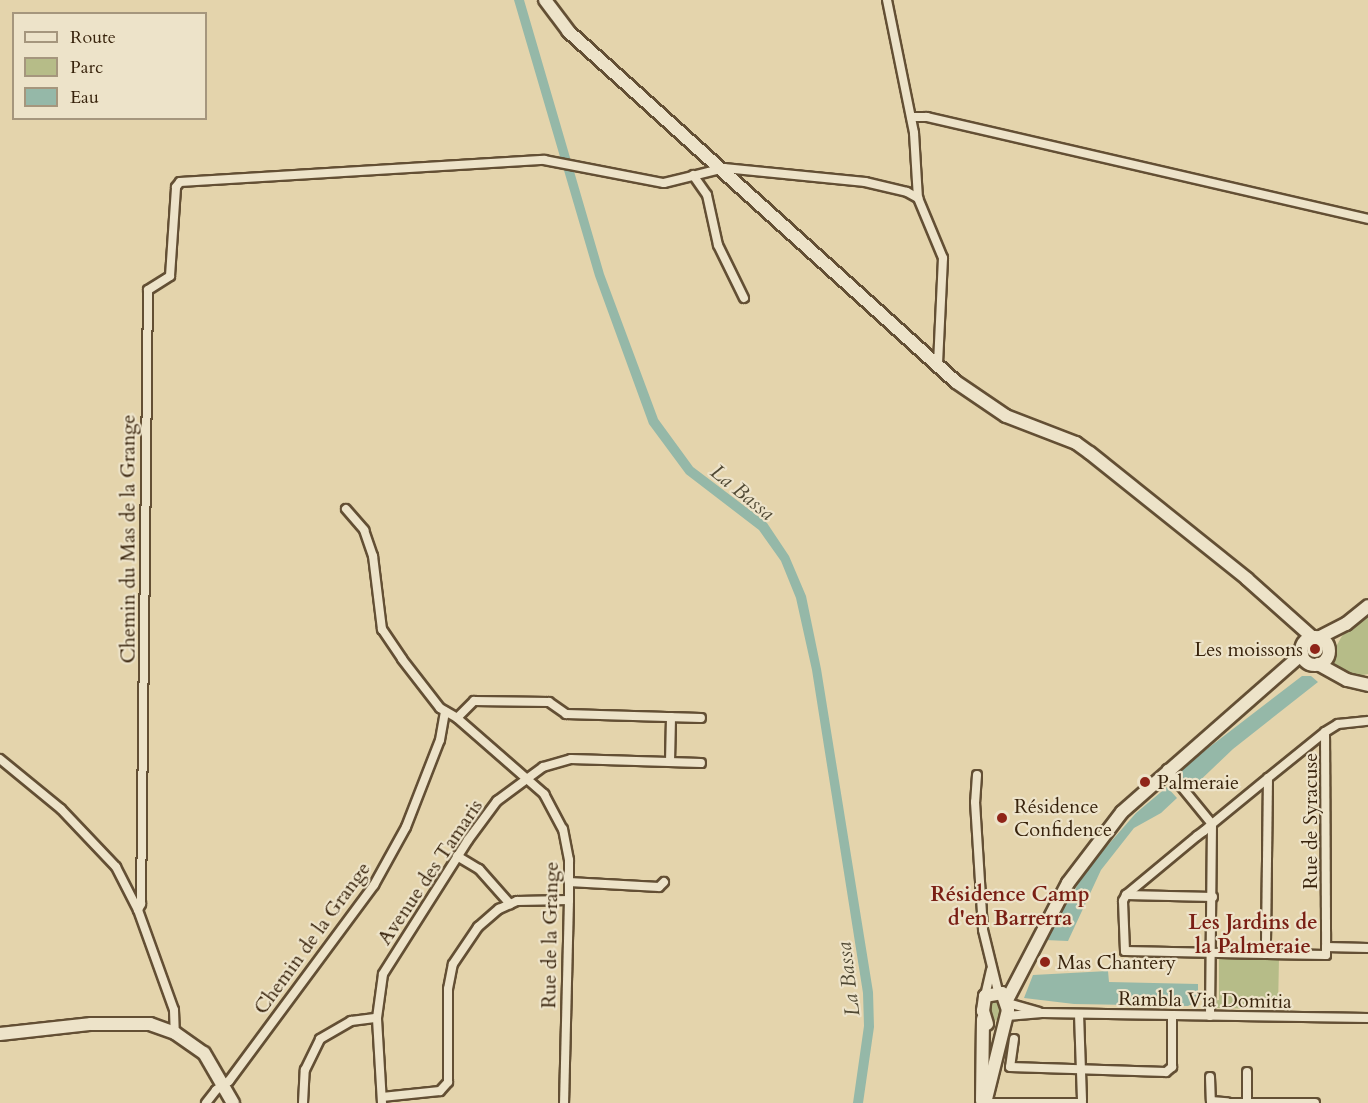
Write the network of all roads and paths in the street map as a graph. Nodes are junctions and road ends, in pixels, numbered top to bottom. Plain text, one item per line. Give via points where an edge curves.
1 (545, 0) edge
2 (887, 0) edge
3 (911, 117) junction
4 (724, 168) junction
5 (693, 175) junction
6 (918, 198) junction
7 (1368, 219) edge
8 (744, 298) dead end
9 (938, 365) junction
10 (346, 509) dead end
11 (1368, 606) edge
12 (1315, 651) junction
13 (1368, 685) edge
14 (445, 711) junction
15 (671, 717) junction
16 (457, 718) junction
17 (701, 718) dead end
18 (1368, 721) edge
19 (1325, 732) junction
20 (0, 759) edge
21 (670, 762) junction
22 (700, 763) dead end
23 (1167, 769) junction
24 (977, 775) dead end
25 (526, 778) junction
26 (1268, 778) junction
27 (1212, 824) junction
28 (458, 856) junction
29 (569, 882) junction
30 (664, 882) dead end
31 (1126, 895) junction
32 (1213, 897) junction
33 (569, 900) junction
34 (510, 904) junction
35 (138, 910) junction
36 (1326, 947) junction
37 (1368, 948) edge
38 (1211, 953) junction
39 (1266, 954) junction
40 (991, 969) junction
41 (985, 996) junction
42 (1003, 997) junction
43 (1042, 1013) junction
44 (1079, 1014) junction
45 (1172, 1016) junction
46 (1209, 1016) junction
47 (377, 1018) junction
48 (1368, 1018) edge
49 (984, 1019) junction
50 (1004, 1021) junction
51 (176, 1033) junction
52 (0, 1034) edge
53 (1014, 1039) dead end
54 (981, 1062) junction
55 (994, 1062) junction
56 (1081, 1071) junction
57 (1248, 1072) dead end
58 (1210, 1077) dead end
59 (224, 1084) junction
60 (382, 1100) edge
61 (1082, 1102) edge
62 (1247, 1102) edge
63 (206, 1103) edge
64 (233, 1103) edge
65 (303, 1103) edge
66 (564, 1103) edge
67 (986, 1103) edge
68 (1227, 1103) edge
69 (1315, 1103) edge

1 - 4 main road via 568,31
2 - 3 street
3 - 6 street
3 - 7 street via 927,117
4 - 5 street
4 - 6 street via 865,182
4 - 9 main road
5 - 8 street via 707,195 718,245
5 - 35 street, Chemin du Mas de la Grange via 664,183 544,160 180,182 176,186 170,276 148,290 142,897
6 - 9 street via 942,258
9 - 12 main road via 982,403 1090,453 1247,579 1290,620
10 - 14 street via 364,530 373,556 382,629
11 - 12 main road
12 - 13 main road via 1336,673
12 - 23 main road
14 - 16 street, Rue de la Grange
14 - 59 street, Chemin de la Grange via 440,740 406,827 374,885
15 - 16 street via 566,714 549,702 474,701
15 - 17 street
15 - 21 street
16 - 25 street, Rue de la Grange
18 - 19 street via 1338,723
19 - 26 street
19 - 36 street, Rue de Syracuse
20 - 35 street via 89,835 116,867
21 - 22 street, Avenue des Tamaris
21 - 25 street, Avenue des Tamaris via 571,759 543,766
23 - 27 street
23 - 42 main road via 1122,812 1068,883 1014,985
24 - 40 street via 975,802 983,930
25 - 28 street, Avenue des Tamaris via 498,801
25 - 29 street, Rue de la Grange via 544,794 564,829
26 - 27 street
26 - 39 street
27 - 31 street
27 - 32 street
28 - 34 street via 479,869
28 - 47 street, Avenue des Tamaris via 383,974
29 - 30 street via 659,887
29 - 33 street, Rue de la Grange
31 - 32 street
31 - 38 street via 1125,951
32 - 38 street
33 - 34 street via 532,899
33 - 66 street, Rue de la Grange
34 - 60 street via 478,927 453,964 448,989 448,1082 440,1091
35 - 51 street via 174,1010
36 - 37 street
36 - 39 street via 1326,955
38 - 39 street
38 - 46 street
40 - 41 street
40 - 42 street
41 - 42 main road
41 - 49 main road
42 - 43 street, Rambla Via Domitia
42 - 50 main road
43 - 44 street, Rambla Via Domitia
43 - 50 street, Rambla Via Domitia
44 - 45 street, Rambla Via Domitia
44 - 56 street
45 - 46 street, Rambla Via Domitia
45 - 56 street via 1171,1071
46 - 48 street, Rambla Via Domitia
47 - 60 street, Avenue des Tamaris
47 - 65 street via 351,1021 320,1039 305,1070
49 - 50 main road via 990,1026
49 - 54 main road
50 - 55 main road
51 - 52 main road via 150,1024 91,1024
51 - 59 main road via 204,1053
53 - 56 street via 1010,1067
54 - 55 main road
54 - 67 main road
55 - 67 main road
56 - 61 street
57 - 62 street
58 - 68 street via 1211,1101
59 - 63 street, Chemin de la Grange
59 - 64 main road
61 - 67 street
62 - 68 street
62 - 69 street

